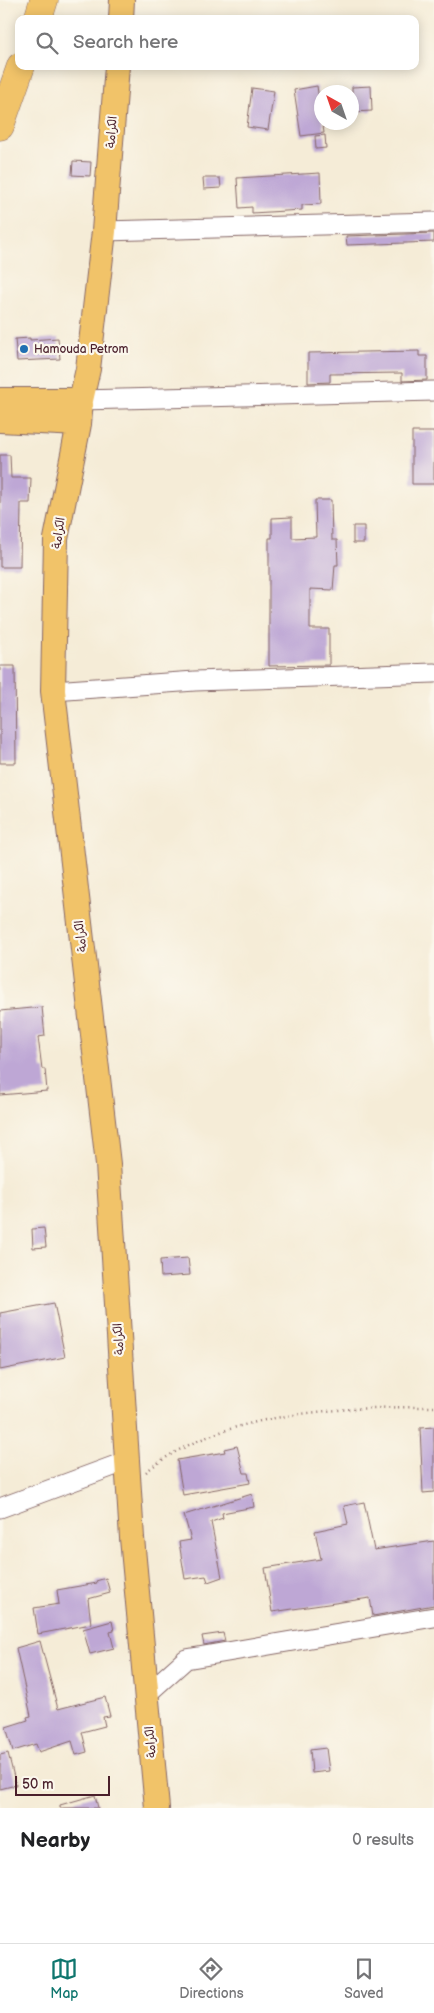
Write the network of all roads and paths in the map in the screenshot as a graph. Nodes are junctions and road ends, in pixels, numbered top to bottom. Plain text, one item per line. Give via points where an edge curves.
1 (44, 0) edge
2 (122, 0) edge
3 (39, 15) edge
4 (121, 15) edge
5 (20, 70) edge
6 (117, 70) edge
7 (0, 126) edge
8 (434, 222) edge
9 (104, 231) junction
10 (88, 369) junction
11 (434, 391) edge
12 (0, 400) edge
13 (81, 400) junction
14 (40, 412) junction
15 (0, 420) edge
16 (79, 424) junction
17 (72, 459) junction
18 (434, 673) edge
19 (53, 691) junction
20 (434, 1407) edge
21 (127, 1460) junction
22 (129, 1486) junction
23 (0, 1508) edge
24 (434, 1617) edge
25 (147, 1694) junction
26 (157, 1808) edge

1 - 3 highway
2 - 4 main road
5 - 7 highway
6 - 9 main road, الكرامة
8 - 9 street
9 - 10 main road, الكرامة
10 - 13 main road, الكرامة
10 - 14 main road
11 - 13 street
12 - 14 main road
13 - 14 main road
13 - 16 main road, الكرامة
14 - 15 main road
14 - 16 main road
14 - 17 main road via 64,442
16 - 17 main road, الكرامة
17 - 19 main road, الكرامة via 56,538
18 - 19 street via 195,681
19 - 21 main road, الكرامة via 108,1164
20 - 22 path via 289,1414 201,1438 166,1455
21 - 22 main road, الكرامة
21 - 23 street
22 - 25 main road, الكرامة
24 - 25 street via 186,1659
25 - 26 main road, الكرامة

